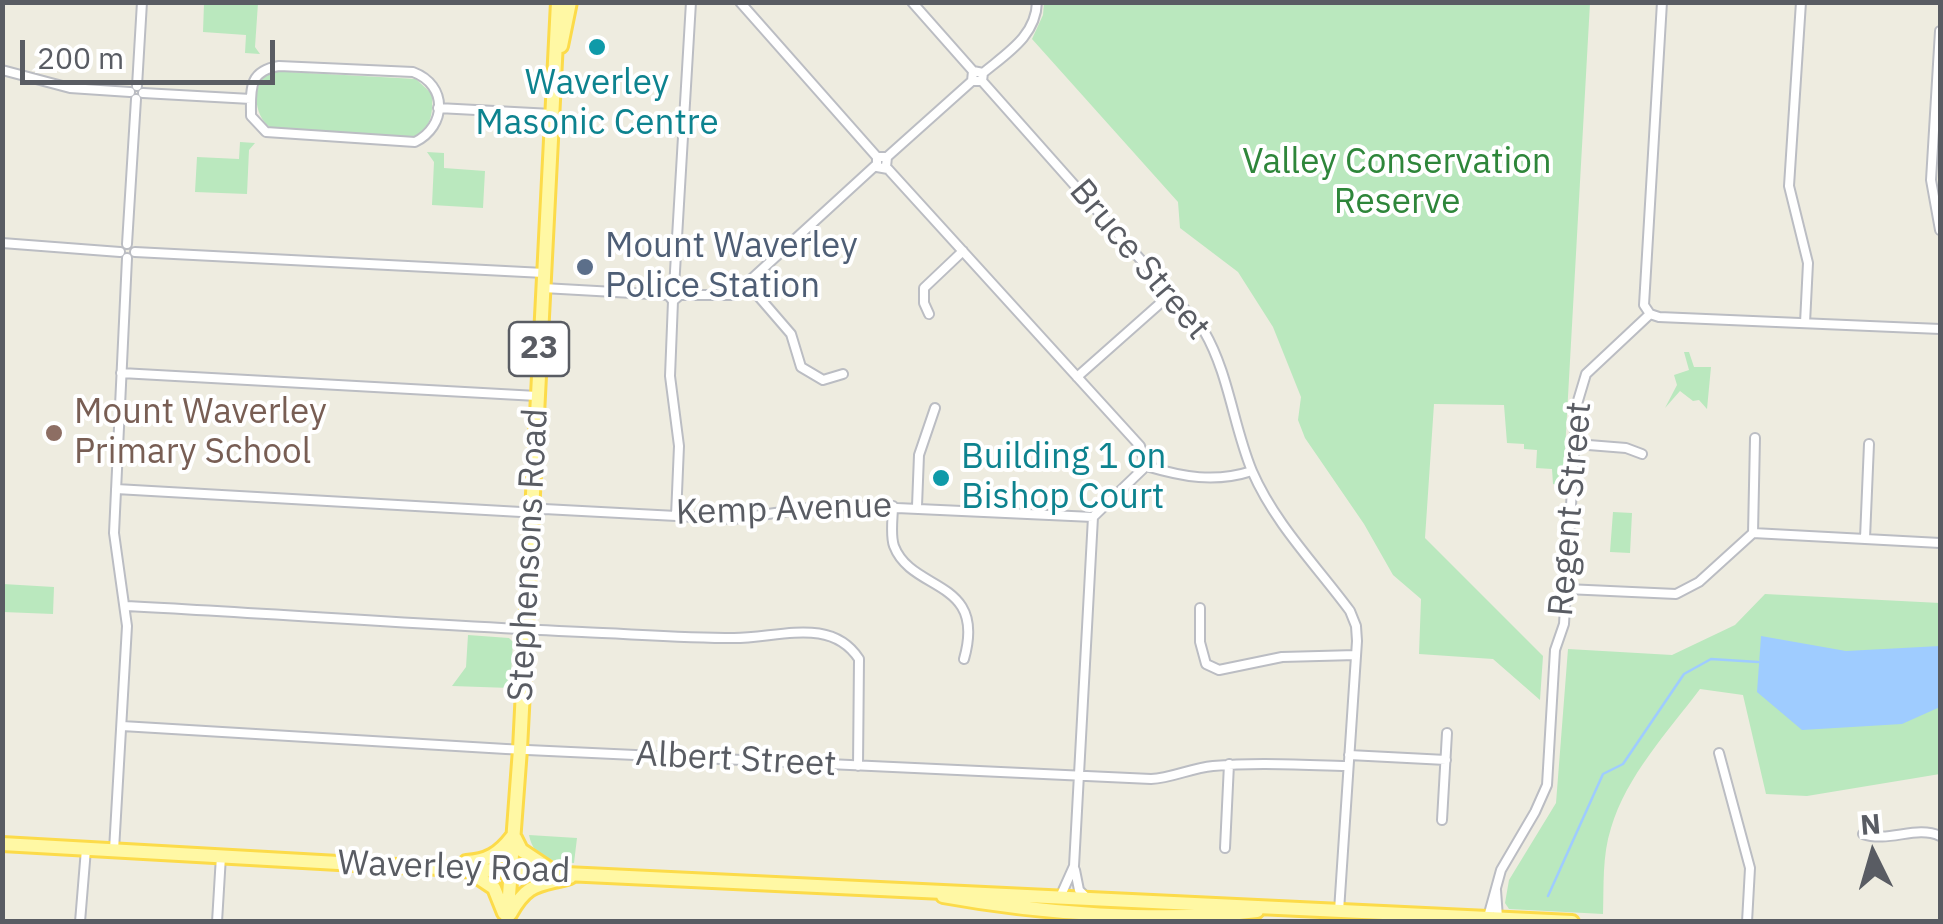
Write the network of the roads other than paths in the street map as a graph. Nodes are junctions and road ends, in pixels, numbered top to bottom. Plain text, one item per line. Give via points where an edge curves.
1 (142, 2) edge
2 (558, 2) edge
3 (570, 2) edge
4 (691, 2) edge
5 (740, 2) edge
6 (912, 2) edge
7 (1037, 2) edge
8 (1662, 2) edge
9 (1802, 2) edge
10 (563, 18) junction
11 (1940, 30) edge
12 (2, 70) edge
13 (977, 77) junction
14 (137, 92) junction
15 (251, 98) junction
16 (1938, 102) edge
17 (438, 108) junction
18 (552, 114) junction
19 (881, 162) junction
20 (1940, 230) edge
21 (2, 243) edge
22 (963, 251) junction
23 (127, 254) junction
24 (543, 281) junction
25 (748, 284) junction
26 (1173, 292) junction
27 (674, 295) junction
28 (929, 314) dead end
29 (1650, 314) junction
30 (1805, 323) junction
31 (1940, 329) edge
32 (121, 373) junction
33 (843, 374) dead end
34 (1077, 378) junction
35 (537, 396) junction
36 (934, 408) dead end
37 (1755, 438) dead end
38 (1576, 444) junction
39 (1869, 444) dead end
40 (1642, 454) dead end
41 (1146, 466) junction
42 (1252, 471) junction
43 (116, 489) junction
44 (893, 506) junction
45 (917, 506) junction
46 (532, 512) junction
47 (676, 516) junction
48 (1093, 516) junction
49 (1752, 533) junction
50 (1865, 538) junction
51 (1940, 542) edge
52 (1566, 589) junction
53 (127, 606) junction
54 (1200, 608) dead end
55 (524, 630) junction
56 (1356, 654) junction
57 (964, 658) dead end
58 (122, 726) junction
59 (1447, 733) dead end
60 (520, 749) junction
61 (1720, 754) dead end
62 (1349, 755) junction
63 (1446, 760) junction
64 (1228, 764) junction
65 (858, 766) junction
66 (1348, 766) junction
67 (1079, 775) junction
68 (1442, 820) dead end
69 (1864, 834) dead end
70 (513, 836) junction
71 (1940, 836) edge
72 (2, 844) edge
73 (86, 848) junction
74 (1225, 848) dead end
75 (114, 850) junction
76 (221, 856) junction
77 (442, 866) junction
78 (1074, 866) junction
79 (465, 868) junction
80 (512, 871) junction
81 (554, 872) junction
82 (584, 873) junction
83 (906, 890) junction
84 (1129, 899) junction
85 (1085, 904) junction
86 (1000, 905) junction
87 (1040, 906) edge
88 (1274, 909) junction
89 (1339, 911) junction
90 (1382, 914) junction
91 (1128, 918) edge
92 (1493, 920) edge
93 (507, 921) edge
94 (80, 922) edge
95 (217, 922) edge
96 (1013, 922) edge
97 (1058, 922) edge
98 (1408, 922) edge
99 (1572, 922) edge
100 (1747, 922) edge

1 - 14 street
2 - 10 main road, Stephensons Road / 23
3 - 10 main road, Stephensons Road / 23
4 - 27 street
5 - 19 street
6 - 13 street, Bruce Street
7 - 13 street via 1024,39
8 - 29 street via 1644,305
9 - 30 street via 1790,186 1808,263
10 - 18 main road, Stephensons Road / 23
11 - 16 street
12 - 14 street via 70,88
13 - 19 street
13 - 26 street, Bruce Street
14 - 15 street
14 - 23 street via 122,246
15 - 17 street via 253,80 264,68 413,72 433,83
15 - 17 street via 250,116 266,132 415,142 430,134
16 - 20 street via 1931,180
17 - 18 street
18 - 24 main road, Stephensons Road / 23
19 - 22 street
19 - 25 street
21 - 23 street
22 - 28 street via 924,288
22 - 34 street
23 - 24 street
23 - 32 street
24 - 27 street
24 - 35 main road, Stephensons Road / 23
25 - 27 street via 734,295
25 - 33 street via 791,334 801,367 822,380
26 - 34 street
26 - 42 street, Bruce Street via 1211,342
27 - 47 street
29 - 30 street
29 - 38 street, Regent Street via 1586,374
30 - 31 street
32 - 35 street
32 - 43 street
34 - 41 street via 1140,446
35 - 46 main road, Stephensons Road / 23
36 - 45 street via 919,455
37 - 49 street
38 - 40 street
38 - 52 street, Regent Street
39 - 50 street
41 - 42 street via 1185,478
41 - 48 street
42 - 56 street, Bruce Street via 1282,525 1350,611
43 - 46 street, Kemp Avenue
43 - 53 street via 114,533
44 - 45 street, Kemp Avenue
44 - 47 street, Kemp Avenue via 831,504 734,519
44 - 57 street via 893,544 901,557 964,612 971,634
45 - 48 street, Kemp Avenue
46 - 47 street, Kemp Avenue
46 - 55 main road, Stephensons Road / 23
48 - 67 street
49 - 50 street
49 - 52 street via 1699,582 1676,594
50 - 51 street
52 - 92 street, Regent Street via 1546,785 1500,870 1491,897
53 - 55 street
53 - 58 street
54 - 56 street via 1201,654 1219,670 1282,656
55 - 60 main road, Stephensons Road / 23
55 - 65 street via 735,638 822,632 839,638 859,660
56 - 62 street, Bruce Street
58 - 60 street, Albert Street
58 - 75 street
59 - 63 street
60 - 65 street, Albert Street
60 - 70 main road, Stephensons Road / 23
61 - 100 street via 1750,868
62 - 63 street
62 - 66 street, Bruce Street
63 - 68 street
64 - 66 street, Albert Street
64 - 67 street, Albert Street via 1164,778
64 - 74 street
65 - 67 street, Albert Street
66 - 89 street, Bruce Street
67 - 78 street
69 - 71 street
70 - 77 main road via 482,861
70 - 80 main road, Stephensons Road / 23
70 - 81 main road
72 - 73 main road, Waverley Road
73 - 75 main road, Waverley Road
73 - 94 street
75 - 76 main road, Waverley Road
76 - 77 main road, Waverley Road
76 - 95 street
77 - 79 main road, Waverley Road
78 - 85 street
78 - 87 street
79 - 80 main road, Waverley Road
79 - 93 main road via 494,888
80 - 81 main road, Waverley Road
80 - 93 main road, Stephensons Road / 23
81 - 82 main road, Waverley Road
82 - 83 main road, Waverley Road
82 - 93 main road via 536,884
83 - 86 main road, Waverley Road
83 - 87 main road, Waverley Road
84 - 85 main road, Waverley Road
84 - 88 main road, Waverley Road
84 - 91 main road
85 - 87 main road, Waverley Road
85 - 87 main road, Waverley Road
85 - 91 main road, Waverley Road
85 - 97 main road
86 - 87 main road, Waverley Road
86 - 96 main road
88 - 89 main road, Waverley Road
88 - 91 main road, Waverley Road
89 - 90 main road, Waverley Road
90 - 92 main road, Waverley Road
90 - 98 main road, Waverley Road
92 - 99 main road, Waverley Road

